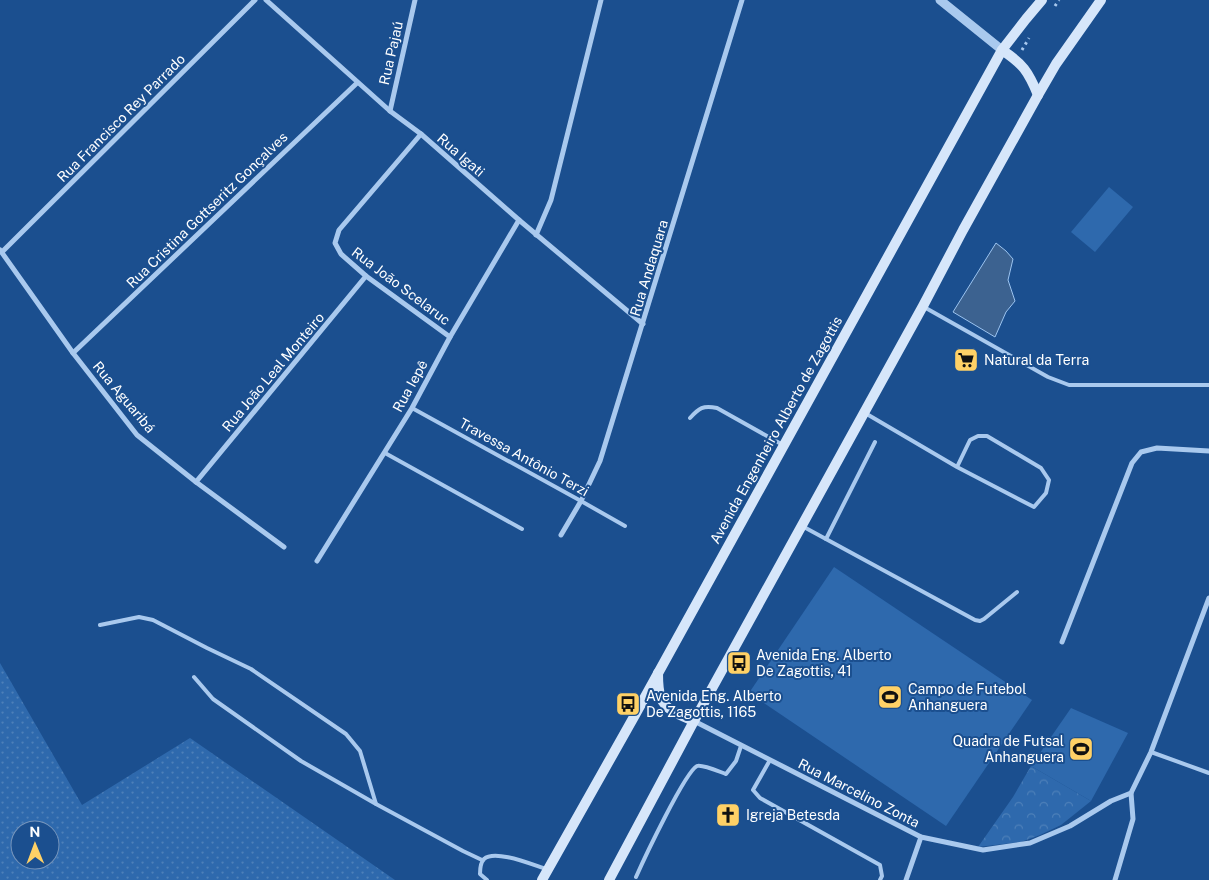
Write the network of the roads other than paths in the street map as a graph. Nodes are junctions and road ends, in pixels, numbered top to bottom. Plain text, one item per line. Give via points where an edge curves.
1 (255, 0) edge
2 (266, 0) edge
3 (415, 0) edge
4 (601, 0) edge
5 (742, 0) edge
6 (940, 0) edge
7 (1042, 0) edge
8 (1101, 0) edge
9 (1002, 50) junction
10 (357, 83) junction
11 (1038, 95) junction
12 (390, 111) junction
13 (421, 134) junction
14 (519, 220) junction
15 (536, 235) junction
16 (1, 251) edge
17 (366, 276) junction
18 (924, 306) junction
19 (643, 324) junction
20 (450, 337) junction
21 (73, 353) junction
22 (1209, 385) edge
23 (412, 408) junction
24 (864, 413) junction
25 (690, 418) dead end
26 (875, 442) dead end
27 (783, 445) junction
28 (1209, 451) edge
29 (385, 453) junction
30 (957, 467) junction
31 (196, 482) junction
32 (581, 501) junction
33 (625, 526) dead end
34 (802, 526) junction
35 (522, 529) dead end
36 (561, 535) dead end
37 (826, 539) junction
38 (284, 548) dead end
39 (317, 561) dead end
40 (1017, 592) dead end
41 (1209, 598) edge
42 (100, 625) dead end
43 (1062, 642) dead end
44 (658, 674) junction
45 (194, 677) dead end
46 (694, 721) junction
47 (741, 746) junction
48 (1151, 752) junction
49 (770, 760) junction
50 (1209, 773) edge
51 (1131, 792) junction
52 (376, 804) junction
53 (920, 838) junction
54 (482, 860) junction
55 (548, 870) junction
56 (636, 877) dead end
57 (487, 880) edge
58 (542, 880) edge
59 (609, 880) edge
60 (880, 880) edge
61 (906, 880) edge
62 (1116, 880) edge

1 - 16 street, Rua Francisco Rey Parrado
2 - 10 street, Rua Igati
3 - 12 street, Rua Pajaú
4 - 15 street via 552,200
5 - 19 street, Rua Andaquara
6 - 9 street
7 - 9 main road, Avenida Engenheiro Alberto de Zagottis
8 - 11 main road
9 - 11 main road via 1023,67
9 - 27 main road, Avenida Engenheiro Alberto de Zagottis
10 - 12 street, Rua Igati
10 - 21 street, Rua Cristina Gottseritz Gonçalves
11 - 18 main road
12 - 13 street, Rua Igati
13 - 14 street, Rua Igati
13 - 17 street, Rua João Scelaruc via 339,230 335,243 341,254
14 - 15 street, Rua Igati
14 - 20 street, Rua Iepê
15 - 19 street, Rua Igati
16 - 21 street, Rua Aguaribá
17 - 20 street, Rua João Scelaruc
17 - 31 street, Rua João Leal Monteiro
18 - 22 lane via 1048,378 1069,385
18 - 24 main road
19 - 32 street, Rua Andaquara via 600,461
20 - 23 street, Rua Iepê
21 - 31 street, Rua Aguaribá via 137,435
23 - 29 street, Rua Iepê
23 - 32 lane, Travessa Antônio Terzi
24 - 30 lane
24 - 34 main road
25 - 27 lane via 698,409 717,408
26 - 37 lane
27 - 44 main road, Avenida Engenheiro Alberto de Zagottis
28 - 43 street via 1157,448 1141,452 1132,463
29 - 35 lane
29 - 39 street, Rua Iepê
30 - 30 lane via 970,440 987,436 1041,468 1049,480 1046,493 1034,507
31 - 38 street, Rua Aguaribá
32 - 33 lane, Travessa Antônio Terzi
32 - 36 street, Rua Andaquara
34 - 37 lane
34 - 46 main road
37 - 40 lane via 975,620 984,619
41 - 48 street
42 - 52 lane via 139,617 153,620 251,669 346,734 360,751
44 - 46 main road via 660,698 672,711
44 - 55 main road, Avenida Engenheiro Alberto de Zagottis
45 - 52 lane via 213,699 301,761
46 - 47 street, Rua Marcelino Zonta
46 - 59 main road
47 - 49 street, Rua Marcelino Zonta
47 - 56 lane via 736,761 726,774 702,765 696,766 683,783
48 - 50 lane
48 - 51 street
49 - 53 street, Rua Marcelino Zonta
49 - 60 lane via 753,790 756,795 880,865
51 - 53 street, Rua Marcelino Zonta via 1030,844 983,850
51 - 62 street via 1133,819
52 - 54 lane
53 - 61 street
54 - 55 lane via 499,856
54 - 57 lane via 480,874
55 - 58 main road, Avenida Engenheiro Alberto de Zagottis

